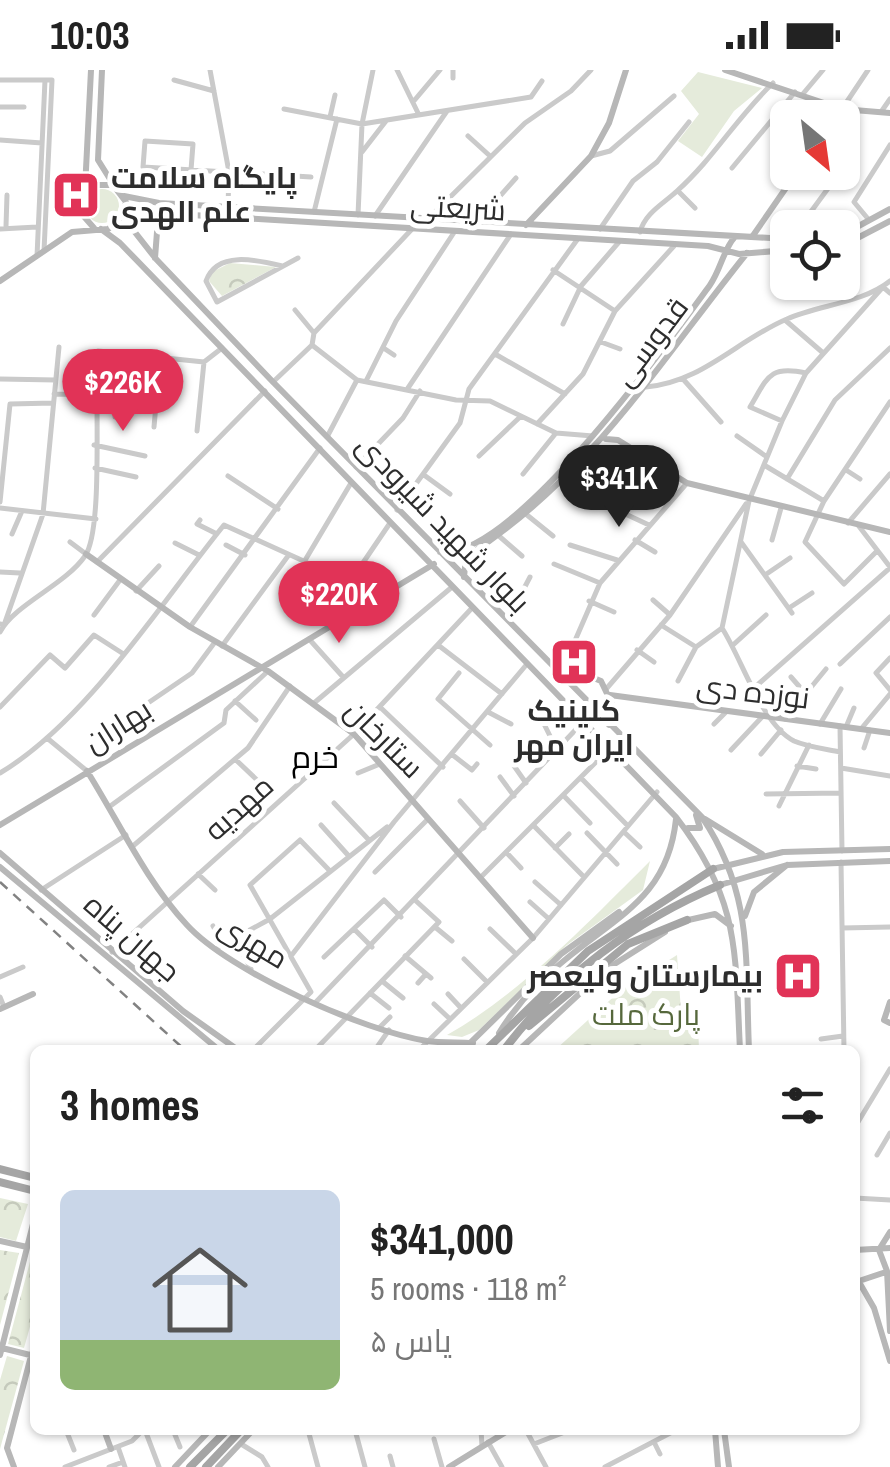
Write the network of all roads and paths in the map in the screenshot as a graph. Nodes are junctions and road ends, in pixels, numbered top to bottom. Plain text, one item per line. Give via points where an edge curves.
1 (90, 70) edge
2 (102, 70) edge
3 (210, 70) edge
4 (373, 70) edge
5 (397, 70) edge
6 (440, 70) edge
7 (591, 70) edge
8 (626, 70) edge
9 (725, 70) edge
10 (822, 70) edge
11 (868, 70) edge
12 (745, 72) edge
13 (0, 79) edge
14 (174, 80) dead end
15 (542, 82) dead end
16 (772, 84) junction
17 (214, 91) junction
18 (799, 94) junction
19 (335, 95) dead end
20 (674, 96) dead end
21 (890, 99) edge
22 (813, 100) edge
23 (848, 100) edge
24 (413, 102) junction
25 (0, 106) edge
26 (24, 108) dead end
27 (284, 109) dead end
28 (448, 110) junction
29 (860, 111) edge
30 (886, 113) edge
31 (419, 115) junction
32 (333, 118) junction
33 (386, 120) junction
34 (689, 122) dead end
35 (362, 124) junction
36 (468, 136) dead end
37 (0, 140) edge
38 (46, 143) junction
39 (890, 146) edge
40 (360, 154) junction
41 (490, 156) junction
42 (591, 156) junction
43 (732, 168) dead end
44 (191, 170) junction
45 (230, 172) junction
46 (310, 178) dead end
47 (516, 178) dead end
48 (113, 185) junction
49 (85, 190) junction
50 (785, 190) edge
51 (678, 191) junction
52 (7, 195) dead end
53 (124, 196) junction
54 (159, 203) junction
55 (228, 207) junction
56 (695, 208) dead end
57 (890, 209) edge
58 (80, 212) junction
59 (314, 212) junction
60 (158, 213) junction
61 (182, 214) junction
62 (358, 215) junction
63 (124, 216) junction
64 (375, 216) junction
65 (428, 219) junction
66 (890, 221) edge
67 (477, 222) junction
68 (871, 222) junction
69 (526, 225) junction
70 (42, 227) junction
71 (860, 227) edge
72 (3, 228) edge
73 (414, 228) junction
74 (97, 229) junction
75 (600, 229) junction
76 (455, 231) junction
77 (72, 232) junction
78 (134, 232) junction
79 (640, 232) junction
80 (511, 234) junction
81 (710, 236) junction
82 (860, 237) edge
83 (580, 238) junction
84 (734, 238) junction
85 (752, 238) junction
86 (770, 238) edge
87 (622, 240) junction
88 (120, 243) junction
89 (677, 244) junction
90 (708, 246) junction
91 (728, 251) junction
92 (770, 251) edge
93 (748, 252) junction
94 (40, 254) junction
95 (298, 258) dead end
96 (156, 259) junction
97 (722, 265) junction
98 (282, 266) junction
99 (552, 270) junction
100 (733, 271) junction
101 (0, 281) edge
102 (890, 281) edge
103 (581, 286) junction
104 (883, 287) junction
105 (209, 291) junction
106 (890, 293) edge
107 (196, 300) junction
108 (295, 310) dead end
109 (615, 311) junction
110 (784, 320) junction
111 (563, 324) dead end
112 (314, 333) junction
113 (601, 342) junction
114 (312, 345) junction
115 (59, 347) dead end
116 (222, 348) junction
117 (890, 348) edge
118 (385, 349) junction
119 (620, 349) dead end
120 (822, 352) junction
121 (120, 354) junction
122 (494, 354) junction
123 (394, 355) dead end
124 (160, 359) junction
125 (204, 362) junction
126 (806, 373) junction
127 (0, 379) edge
128 (682, 379) junction
129 (56, 380) junction
130 (357, 380) junction
131 (366, 381) junction
132 (274, 382) junction
133 (646, 387) junction
134 (408, 388) junction
135 (265, 391) junction
136 (420, 391) junction
137 (54, 394) junction
138 (566, 394) junction
139 (94, 396) junction
140 (466, 399) junction
141 (890, 402) edge
142 (54, 403) junction
143 (520, 416) junction
144 (115, 417) dead end
145 (782, 421) junction
146 (721, 422) dead end
147 (537, 424) junction
148 (154, 427) dead end
149 (614, 428) junction
150 (197, 431) dead end
151 (556, 432) junction
152 (4, 433) edge
153 (327, 436) junction
154 (737, 436) dead end
155 (596, 437) junction
156 (605, 439) junction
157 (618, 440) junction
158 (94, 445) junction
159 (320, 448) junction
160 (637, 452) junction
161 (145, 456) dead end
162 (478, 456) dead end
163 (588, 456) junction
164 (767, 457) junction
165 (764, 465) junction
166 (356, 467) junction
167 (95, 468) junction
168 (845, 470) junction
169 (2, 471) edge
170 (524, 474) dead end
171 (890, 474) edge
172 (424, 475) junction
173 (228, 476) dead end
174 (136, 477) dead end
175 (788, 479) junction
176 (860, 480) dead end
177 (352, 481) junction
178 (687, 483) junction
179 (589, 492) dead end
180 (450, 494) dead end
181 (748, 501) junction
182 (824, 501) junction
183 (592, 502) dead end
184 (604, 504) dead end
185 (0, 505) edge
186 (781, 508) junction
187 (278, 509) junction
188 (397, 510) junction
189 (22, 511) junction
190 (43, 514) junction
191 (528, 515) junction
192 (818, 516) junction
193 (97, 519) junction
194 (200, 520) dead end
195 (392, 521) junction
196 (848, 522) junction
197 (649, 525) junction
198 (858, 525) junction
199 (890, 532) edge
200 (12, 534) dead end
201 (217, 534) junction
202 (499, 536) junction
203 (553, 536) dead end
204 (256, 540) junction
205 (635, 540) junction
206 (772, 540) dead end
207 (70, 542) dead end
208 (741, 542) junction
209 (175, 543) dead end
210 (570, 544) dead end
211 (226, 546) dead end
212 (462, 548) junction
213 (876, 551) junction
214 (438, 552) junction
215 (656, 552) dead end
216 (86, 554) junction
217 (289, 555) junction
218 (199, 556) junction
219 (245, 556) junction
220 (522, 556) dead end
221 (466, 557) junction
222 (790, 558) dead end
223 (617, 560) junction
224 (96, 562) junction
225 (304, 562) junction
226 (434, 564) junction
227 (554, 564) dead end
228 (158, 566) dead end
229 (319, 568) dead end
230 (890, 568) edge
231 (0, 572) edge
232 (20, 574) junction
233 (765, 576) junction
234 (530, 577) dead end
235 (352, 578) dead end
236 (464, 578) junction
237 (120, 580) junction
238 (600, 583) junction
239 (455, 585) junction
240 (136, 592) junction
241 (812, 593) dead end
242 (653, 600) dead end
243 (0, 602) edge
244 (589, 602) junction
245 (8, 603) junction
246 (158, 606) junction
247 (474, 606) junction
248 (614, 612) dead end
249 (670, 614) junction
250 (94, 615) dead end
251 (766, 616) dead end
252 (890, 617) edge
253 (507, 622) junction
254 (661, 625) junction
255 (1, 627) edge
256 (190, 627) junction
257 (722, 628) junction
258 (307, 637) junction
259 (218, 644) junction
260 (733, 645) junction
261 (438, 646) junction
262 (696, 647) junction
263 (637, 650) junction
264 (122, 652) junction
265 (890, 658) edge
266 (529, 662) junction
267 (654, 662) dead end
268 (840, 664) dead end
269 (259, 665) junction
270 (564, 666) junction
271 (826, 670) dead end
272 (268, 671) junction
273 (557, 672) junction
274 (459, 673) dead end
275 (791, 677) dead end
276 (344, 678) junction
277 (678, 681) dead end
278 (290, 686) junction
279 (755, 687) junction
280 (841, 689) dead end
281 (608, 692) junction
282 (890, 692) edge
283 (804, 693) junction
284 (502, 694) junction
285 (235, 701) junction
286 (314, 702) junction
287 (0, 707) edge
288 (381, 708) junction
289 (854, 708) dead end
290 (488, 712) junction
291 (726, 712) junction
292 (766, 717) junction
293 (784, 719) junction
294 (256, 720) dead end
295 (585, 720) junction
296 (511, 724) dead end
297 (714, 724) dead end
298 (820, 724) junction
299 (546, 726) dead end
300 (609, 726) junction
301 (843, 727) junction
302 (473, 730) junction
303 (781, 730) junction
304 (865, 730) junction
305 (890, 732) edge
306 (354, 734) junction
307 (47, 738) junction
308 (490, 745) dead end
309 (809, 745) junction
310 (612, 746) junction
311 (864, 748) dead end
312 (122, 750) junction
313 (557, 750) junction
314 (731, 750) dead end
315 (840, 752) junction
316 (761, 754) dead end
317 (453, 755) junction
318 (235, 759) junction
319 (382, 763) junction
320 (512, 763) dead end
321 (477, 764) dead end
322 (592, 766) junction
323 (797, 766) junction
324 (443, 767) junction
325 (841, 768) junction
326 (816, 769) dead end
327 (87, 771) junction
328 (0, 773) edge
329 (358, 773) dead end
330 (600, 776) dead end
331 (890, 776) edge
332 (500, 777) dead end
333 (581, 777) junction
334 (258, 780) dead end
335 (526, 783) junction
336 (656, 792) junction
337 (841, 793) junction
338 (766, 794) dead end
339 (782, 794) junction
340 (514, 796) junction
341 (562, 796) junction
342 (414, 801) junction
343 (460, 801) dead end
344 (334, 803) dead end
345 (690, 805) junction
346 (109, 806) junction
347 (779, 806) dead end
348 (702, 817) junction
349 (676, 818) junction
350 (428, 819) junction
351 (394, 822) junction
352 (0, 824) edge
353 (590, 824) dead end
354 (321, 825) dead end
355 (533, 825) junction
356 (484, 828) junction
357 (626, 829) junction
358 (586, 833) dead end
359 (569, 834) dead end
360 (126, 835) junction
361 (368, 839) junction
362 (133, 846) junction
363 (555, 848) junction
364 (640, 848) dead end
365 (890, 850) edge
366 (842, 851) junction
367 (506, 852) junction
368 (606, 852) junction
369 (0, 853) edge
370 (348, 854) junction
371 (763, 855) junction
372 (458, 857) junction
373 (890, 860) edge
374 (730, 862) junction
375 (841, 862) junction
376 (617, 864) dead end
377 (787, 865) junction
378 (0, 867) edge
379 (521, 868) dead end
380 (329, 870) junction
381 (713, 870) junction
382 (376, 872) dead end
383 (198, 874) junction
384 (584, 877) junction
385 (736, 879) junction
386 (479, 880) junction
387 (535, 882) dead end
388 (250, 885) junction
389 (720, 885) junction
390 (41, 890) junction
391 (215, 890) dead end
392 (242, 890) dead end
393 (416, 901) junction
394 (166, 902) junction
395 (530, 902) dead end
396 (561, 904) junction
397 (619, 912) dead end
398 (401, 917) junction
399 (270, 919) junction
400 (549, 919) junction
401 (686, 920) junction
402 (213, 926) dead end
403 (434, 927) junction
404 (744, 927) junction
405 (890, 927) edge
406 (842, 928) junction
407 (354, 929) junction
408 (490, 929) dead end
409 (733, 929) junction
410 (235, 938) junction
411 (533, 938) junction
412 (452, 942) dead end
413 (220, 946) junction
414 (372, 948) junction
415 (112, 952) junction
416 (516, 954) junction
417 (291, 956) junction
418 (405, 956) junction
419 (324, 957) dead end
420 (464, 959) dead end
421 (23, 967) dead end
422 (251, 969) junction
423 (0, 977) edge
424 (381, 981) junction
425 (487, 982) junction
426 (418, 983) dead end
427 (370, 992) junction
428 (33, 994) dead end
429 (448, 994) dead end
430 (0, 996) edge
431 (402, 998) dead end
432 (311, 1002) junction
433 (890, 1002) edge
434 (434, 1004) dead end
435 (2, 1008) edge
436 (389, 1008) dead end
437 (461, 1008) junction
438 (346, 1016) junction
439 (390, 1017) dead end
440 (450, 1019) junction
441 (887, 1022) edge
442 (380, 1027) junction
443 (389, 1030) junction
444 (499, 1033) junction
445 (844, 1036) junction
446 (822, 1039) dead end
447 (428, 1041) junction
448 (473, 1042) junction
449 (213, 1045) edge
450 (230, 1045) edge
451 (259, 1045) edge
452 (320, 1045) edge
453 (378, 1045) edge
454 (424, 1045) edge
455 (470, 1045) edge
456 (490, 1045) edge
457 (508, 1045) edge
458 (508, 1045) edge
459 (524, 1045) edge
460 (740, 1045) edge
461 (749, 1045) edge
462 (844, 1045) edge
463 (890, 1069) edge
464 (860, 1119) edge
465 (890, 1133) edge
466 (877, 1156) dead end
467 (0, 1169) edge
468 (30, 1177) edge
469 (0, 1182) edge
470 (30, 1190) edge
471 (860, 1198) edge
472 (890, 1200) edge
473 (890, 1232) edge
474 (30, 1235) edge
475 (0, 1241) edge
476 (27, 1247) junction
477 (890, 1248) edge
478 (860, 1250) edge
479 (879, 1250) junction
480 (887, 1271) junction
481 (860, 1281) edge
482 (860, 1287) edge
483 (888, 1306) edge
484 (874, 1308) junction
485 (890, 1331) edge
486 (1, 1350) edge
487 (30, 1355) edge
488 (890, 1361) edge
489 (30, 1367) edge
490 (68, 1435) edge
491 (107, 1435) edge
492 (136, 1435) edge
493 (146, 1435) edge
494 (175, 1435) edge
495 (205, 1435) edge
496 (222, 1435) edge
497 (236, 1435) edge
498 (249, 1435) edge
499 (309, 1435) edge
500 (356, 1435) edge
501 (482, 1435) edge
502 (500, 1435) edge
503 (529, 1435) edge
504 (557, 1435) edge
505 (667, 1435) edge
506 (715, 1435) edge
507 (725, 1435) edge
508 (434, 1439) dead end
509 (654, 1442) junction
510 (240, 1444) junction
511 (485, 1444) junction
512 (534, 1444) junction
513 (180, 1447) dead end
514 (114, 1448) junction
515 (74, 1450) dead end
516 (660, 1454) dead end
517 (390, 1456) dead end
518 (462, 1458) junction
519 (124, 1464) edge
520 (192, 1464) edge
521 (14, 1467) edge
522 (66, 1467) edge
523 (109, 1467) edge
524 (159, 1467) edge
525 (174, 1467) edge
526 (206, 1467) edge
527 (218, 1467) edge
528 (268, 1467) edge
529 (318, 1467) edge
530 (365, 1467) edge
531 (393, 1467) edge
532 (445, 1467) edge
533 (467, 1467) edge
534 (502, 1467) edge
535 (546, 1467) edge
536 (605, 1467) edge
537 (718, 1467) edge
538 (729, 1467) edge

1 - 49 main road
2 - 48 main road via 98,160
3 - 17 street
4 - 35 street
5 - 24 street
6 - 24 street
7 - 41 street
8 - 42 main road
9 - 12 main road
10 - 18 street
11 - 23 street
12 - 16 main road
13 - 38 street via 48,80
14 - 17 street
15 - 28 street via 531,97
16 - 18 main road
16 - 51 street
17 - 45 street
18 - 22 main road
18 - 43 street
19 - 32 street
20 - 42 street via 610,151
21 - 30 street
24 - 31 street
25 - 26 street
27 - 32 street
28 - 31 street
28 - 64 street
29 - 30 main road
31 - 33 street
32 - 35 street
32 - 59 street
33 - 35 street
33 - 40 street
34 - 75 street via 658,162 633,181
35 - 40 street
36 - 41 street
37 - 38 street
38 - 70 street
39 - 68 street via 854,202
40 - 62 street
41 - 65 street
42 - 69 main road
44 - 44 street via 193,144 146,141 144,167
44 - 45 street
45 - 46 street
45 - 55 street
47 - 67 street
48 - 49 main road via 98,182
48 - 53 main road
49 - 58 main road
50 - 85 main road
51 - 56 street
51 - 79 street via 646,217
52 - 72 street
53 - 54 main road, شریعتی
53 - 63 main road
54 - 55 main road, شریعتی
54 - 60 main road
55 - 59 main road, شریعتی
57 - 68 main road
58 - 74 main road
58 - 77 main road
59 - 62 main road, شریعتی
60 - 61 main road, شریعتی
60 - 63 main road, شریعتی
61 - 73 main road, شریعتی
61 - 96 main road via 159,228
62 - 64 main road, شریعتی
63 - 74 main road via 115,226
63 - 78 main road, بلوار شهید شیرودی
64 - 65 main road, شریعتی
65 - 67 main road, شریعتی
66 - 82 main road
67 - 69 main road, شریعتی
68 - 71 main road
69 - 75 main road, شریعتی
70 - 72 street
70 - 94 street
73 - 76 main road, شریعتی
73 - 112 street
74 - 77 main road
74 - 88 main road, بلوار شهید شیرودی
75 - 79 main road, شریعتی
76 - 80 main road, شریعتی
76 - 118 street via 396,320
77 - 94 main road
78 - 88 main road
78 - 96 main road, بلوار شهید شیرودی
79 - 81 main road, شریعتی
80 - 83 main road, شریعتی
80 - 134 street
81 - 84 main road, شریعتی
81 - 90 main road
83 - 87 main road, شریعتی
83 - 99 street
84 - 85 main road, شریعتی
84 - 91 main road, قدوسی
85 - 86 main road, شریعتی
87 - 89 main road, شریعتی
87 - 103 street
88 - 116 main road, بلوار شهید شیرودی
89 - 90 main road, شریعتی
89 - 109 street
90 - 91 main road, شریعتی
91 - 93 main road, شریعتی
91 - 97 main road, قدوسی
92 - 93 main road, شریعتی
93 - 100 main road, قدوسی
94 - 101 main road
95 - 98 street
96 - 107 main road, بلوار شهید شیرودی
97 - 100 main road
97 - 155 main road, قدوسی
98 - 105 street via 217,302
98 - 105 street via 230,259 209,271
99 - 103 street
99 - 122 street
100 - 133 main road, قدوسی
102 - 104 street
103 - 109 street
103 - 111 street
104 - 106 street
104 - 110 street
104 - 120 street
105 - 107 street
107 - 132 main road, بلوار شهید شیرودی
108 - 112 street
109 - 113 street
110 - 120 street
110 - 128 street
112 - 114 street
113 - 119 street
113 - 138 street
114 - 130 street
114 - 132 street
115 - 129 street
116 - 125 street
116 - 135 main road, بلوار شهید شیرودی
117 - 175 street via 835,400
118 - 123 street
118 - 131 street
120 - 126 street
121 - 124 street
121 - 139 street via 98,351
121 - 144 street
122 - 138 street
122 - 140 street
124 - 125 street
124 - 148 street
125 - 150 street
126 - 145 street
126 - 145 street via 783,368 770,375 750,406
127 - 129 street
128 - 133 street
128 - 146 street
129 - 137 street
130 - 131 street
130 - 153 street
131 - 134 street
132 - 153 main road, بلوار شهید شیرودی
133 - 149 main road, قدوسی
134 - 136 street
135 - 159 main road, بلوار شهید شیرودی
135 - 224 street
136 - 140 street
136 - 166 street via 404,418
137 - 139 street
137 - 142 street
138 - 147 street
139 - 158 street
140 - 143 street via 490,401
140 - 172 street via 460,423
141 - 168 street
142 - 152 street via 10,404
142 - 190 street
143 - 147 street
143 - 162 street
145 - 164 street
147 - 151 street
149 - 156 main road, قدوسی
149 - 157 main road
151 - 155 street
151 - 170 street
152 - 169 street
153 - 166 main road, بلوار شهید شیرودی
154 - 164 street
155 - 212 main road, قدوسی via 519,509
156 - 157 main road
156 - 163 main road, قدوسی
157 - 160 main road
158 - 161 street
158 - 167 street
159 - 177 main road, بلوار شهید شیرودی
159 - 187 street
160 - 178 main road
160 - 183 street
163 - 179 street
163 - 191 main road, قدوسی
164 - 165 street
165 - 175 street
165 - 181 street
166 - 188 main road, بلوار شهید شیرودی
167 - 174 street
167 - 193 street
168 - 176 street
168 - 182 street
169 - 185 street
171 - 196 street
172 - 180 street
172 - 188 street
173 - 187 street
175 - 182 street
177 - 195 main road, بلوار شهید شیرودی
177 - 225 street
178 - 181 main road
178 - 197 street
181 - 186 main road
181 - 208 street
181 - 249 street
182 - 192 street
184 - 197 street
185 - 189 street
186 - 192 main road
186 - 206 street
187 - 204 street
188 - 214 main road, بلوار شهید شیرودی
189 - 190 street
189 - 200 street
190 - 193 street
190 - 232 street
191 - 202 main road, قدوسی
191 - 203 street
192 - 196 main road
192 - 213 street via 804,542 844,584
193 - 216 street
194 - 201 street
195 - 226 main road, بلوار شهید شیرودی
195 - 235 street
196 - 198 main road
197 - 205 street
198 - 199 main road
198 - 213 street
201 - 204 street via 224,526
201 - 218 street
202 - 220 street
202 - 221 main road, قدوسی
204 - 217 street
204 - 219 street
205 - 215 street
205 - 223 street
207 - 216 street, ستارخان
208 - 233 street
208 - 257 street
209 - 218 street
210 - 223 street
211 - 219 street
212 - 214 main road, قدوسی
212 - 221 main road via 459,556
213 - 230 street
214 - 236 main road, بلوار شهید شیرودی
216 - 224 main road, ستارخان
216 - 255 street
217 - 225 street
217 - 259 street
218 - 246 street
219 - 256 street
221 - 236 main road
222 - 233 street
223 - 238 street
224 - 237 main road, ستارخان
225 - 229 street
226 - 239 main road, بلوار شهید شیرودی
226 - 258 main road, بهاران
227 - 238 street
228 - 240 street
230 - 279 street
231 - 232 street
232 - 245 street
233 - 241 street via 790,611
234 - 253 street
236 - 253 main road, بلوار شهید شیرودی
237 - 240 main road, ستارخان
237 - 250 street
238 - 244 street
239 - 247 main road, بلوار شهید شیرودی
239 - 276 street
240 - 246 main road, ستارخان
242 - 249 street
243 - 245 street
244 - 248 street
244 - 270 street
245 - 255 street
246 - 256 main road, ستارخان
246 - 264 street
247 - 261 street, مهدیه
247 - 266 main road, بلوار شهید شیرودی
249 - 254 street
251 - 260 street
252 - 268 street
253 - 273 main road, بلوار شهید شیرودی
254 - 262 street
254 - 263 street
256 - 259 main road, ستارخان
257 - 260 street
257 - 262 street
258 - 269 main road, بهاران
258 - 276 street
259 - 269 main road, ستارخان
259 - 312 street via 192,673 104,733
260 - 279 street
261 - 284 street
261 - 288 street, مهدیه
262 - 277 street
263 - 267 street
263 - 281 street
264 - 287 street via 94,635 65,668 50,655
264 - 307 street via 88,699
265 - 282 street via 876,673
266 - 284 street
266 - 295 main road, بلوار شهید شیرودی
269 - 272 main road, ستارخان
269 - 312 main road, بهاران
270 - 273 main road
270 - 281 main road, نوزده دی via 594,677
271 - 283 street
272 - 278 main road, ستارخان
272 - 285 street
273 - 300 main road, بلوار شهید شیرودی
274 - 302 street via 438,700
275 - 283 street
276 - 286 street
278 - 286 main road, ستارخان
278 - 318 street
279 - 292 street
280 - 298 street
281 - 291 main road, نوزده دی
281 - 300 main road via 614,716
282 - 304 street
283 - 293 street
284 - 290 street
285 - 294 street
285 - 346 street via 224,723
286 - 306 main road, ستارخان
288 - 306 street, مهدیه
288 - 324 street
289 - 301 street
290 - 296 street
290 - 302 street
291 - 292 main road, نوزده دی
291 - 297 street
292 - 293 main road, نوزده دی
292 - 303 street
292 - 314 street
293 - 298 main road, نوزده دی
295 - 310 main road, بلوار شهید شیرودی
295 - 313 street
298 - 301 main road, نوزده دی
299 - 313 street
300 - 345 main road, بلوار شهید شیرودی
301 - 304 main road, نوزده دی
301 - 315 street
302 - 308 street
302 - 317 street
303 - 309 street
303 - 316 street
304 - 305 main road, نوزده دی
304 - 311 street
306 - 319 main road, ستارخان
306 - 383 street, مهدیه
307 - 327 street
307 - 328 street
309 - 315 street
309 - 323 street
310 - 322 street
310 - 336 main road, بلوار شهید شیرودی
312 - 327 main road, بهاران
313 - 335 street
315 - 325 street
317 - 321 street via 472,770
317 - 324 street
318 - 334 street
318 - 362 street
319 - 329 street
319 - 342 main road, ستارخان
320 - 335 street
322 - 330 street
322 - 333 street
323 - 326 street
323 - 339 street
324 - 342 street
325 - 331 street
325 - 337 street
327 - 346 main road, مهری
327 - 352 main road, بهاران
332 - 340 street
333 - 341 street
333 - 357 street
335 - 340 street
336 - 349 main road, بلوار شهید شیرودی
336 - 357 street
337 - 339 street
337 - 366 street
338 - 339 street
339 - 347 street
340 - 356 street
341 - 353 street
341 - 355 street
342 - 350 main road, ستارخان
342 - 351 street
343 - 356 street
344 - 361 street
345 - 348 main road, بلوار شهید شیرودی
345 - 349 main road via 698,830
346 - 360 main road, مهری
348 - 371 main road
348 - 374 main road, بلوار شهید شیرودی
349 - 381 main road, بلوار شهید شیرودی
349 - 444 main road via 648,894 530,991
350 - 372 main road, ستارخان
350 - 382 street
351 - 361 street
351 - 417 street
354 - 370 street
355 - 363 street
355 - 367 street
356 - 372 street
357 - 364 street
357 - 368 street
358 - 368 street
359 - 363 street
360 - 362 main road, مهری
360 - 390 street
361 - 370 street
362 - 394 main road, مهری
363 - 384 street
365 - 366 main road
366 - 371 main road
367 - 379 street
367 - 386 street
368 - 376 street
368 - 384 street
369 - 390 main road, جهان پناه
370 - 380 street
371 - 374 main road
372 - 386 main road, ستارخان
372 - 393 street
373 - 375 main road
374 - 381 main road
374 - 385 main road, بلوار شهید شیرودی
375 - 377 main road
375 - 406 street
377 - 385 main road
377 - 404 main road via 754,892
378 - 449 main road, جهان پناه
380 - 388 street via 300,840
380 - 399 street
381 - 389 main road, بلوار شهید شیرودی
381 - 444 main road via 588,951
383 - 391 street
383 - 394 street, مهدیه
384 - 396 street
385 - 389 main road
385 - 404 main road, بلوار شهید شیرودی
386 - 411 main road, ستارخان
387 - 396 street
388 - 392 street
388 - 399 street
389 - 409 main road, بلوار شهید شیرودی
389 - 457 main road via 618,941 551,996
390 - 415 main road, جهان پناه
393 - 398 street
393 - 403 street via 439,922
394 - 413 main road, مهری via 190,930
394 - 415 street, مهدیه
395 - 400 street
396 - 400 street
397 - 448 main road via 531,981
398 - 407 street via 384,900
398 - 414 street
399 - 410 street
399 - 417 street
400 - 411 street
401 - 409 main road via 715,914
401 - 458 main road via 652,931 599,963
401 - 459 main road via 604,970
402 - 413 street
403 - 412 street
403 - 418 street
404 - 409 main road via 738,920
404 - 461 main road, بلوار شهید شیرودی
405 - 406 street
406 - 445 street
407 - 414 street
407 - 419 street
408 - 416 street
409 - 460 main road, بلوار شهید شیرودی
410 - 413 street
410 - 422 street
411 - 416 street
413 - 422 main road, مهری
414 - 432 street
415 - 450 main road, جهان پناه
416 - 425 street
417 - 432 street
418 - 424 street
418 - 426 street via 429,976
420 - 425 street
421 - 423 street
422 - 432 main road, مهری
424 - 427 street
424 - 431 street
425 - 437 street
427 - 436 street
427 - 438 street
428 - 435 main road
429 - 437 street
430 - 435 street
432 - 438 main road, مهری
432 - 451 street
433 - 441 main road
434 - 440 street
437 - 440 street
438 - 442 main road, مهری
438 - 452 street
439 - 442 street
440 - 447 street
442 - 443 main road, مهری
443 - 447 main road, مهری
443 - 453 street
444 - 456 main road
445 - 446 street
445 - 462 street
447 - 448 main road, مهری
447 - 454 street
448 - 455 main road
463 - 464 street
465 - 466 street
467 - 468 main road
469 - 470 main road
471 - 472 street
473 - 479 main road
474 - 476 main road
475 - 476 main road
476 - 486 main road
477 - 479 main road
478 - 479 main road
479 - 480 main road
480 - 481 main road
480 - 483 main road
482 - 484 main road
483 - 484 main road
483 - 485 main road
484 - 488 main road
486 - 487 main road
489 - 521 main road via 7,1448
490 - 515 street
491 - 514 main road
492 - 514 street
493 - 524 street
494 - 513 street
495 - 525 main road
496 - 520 main road
497 - 526 main road
498 - 510 main road
499 - 529 street
500 - 530 street
501 - 511 street
502 - 511 main road
503 - 512 street
504 - 512 street
505 - 509 street
506 - 537 main road
507 - 538 main road
508 - 532 street
509 - 516 street
509 - 536 street
510 - 527 main road
510 - 528 street
511 - 518 main road
511 - 534 street
512 - 535 street
514 - 519 street
514 - 522 street
517 - 531 street
518 - 532 main road
518 - 533 street
519 - 523 street

